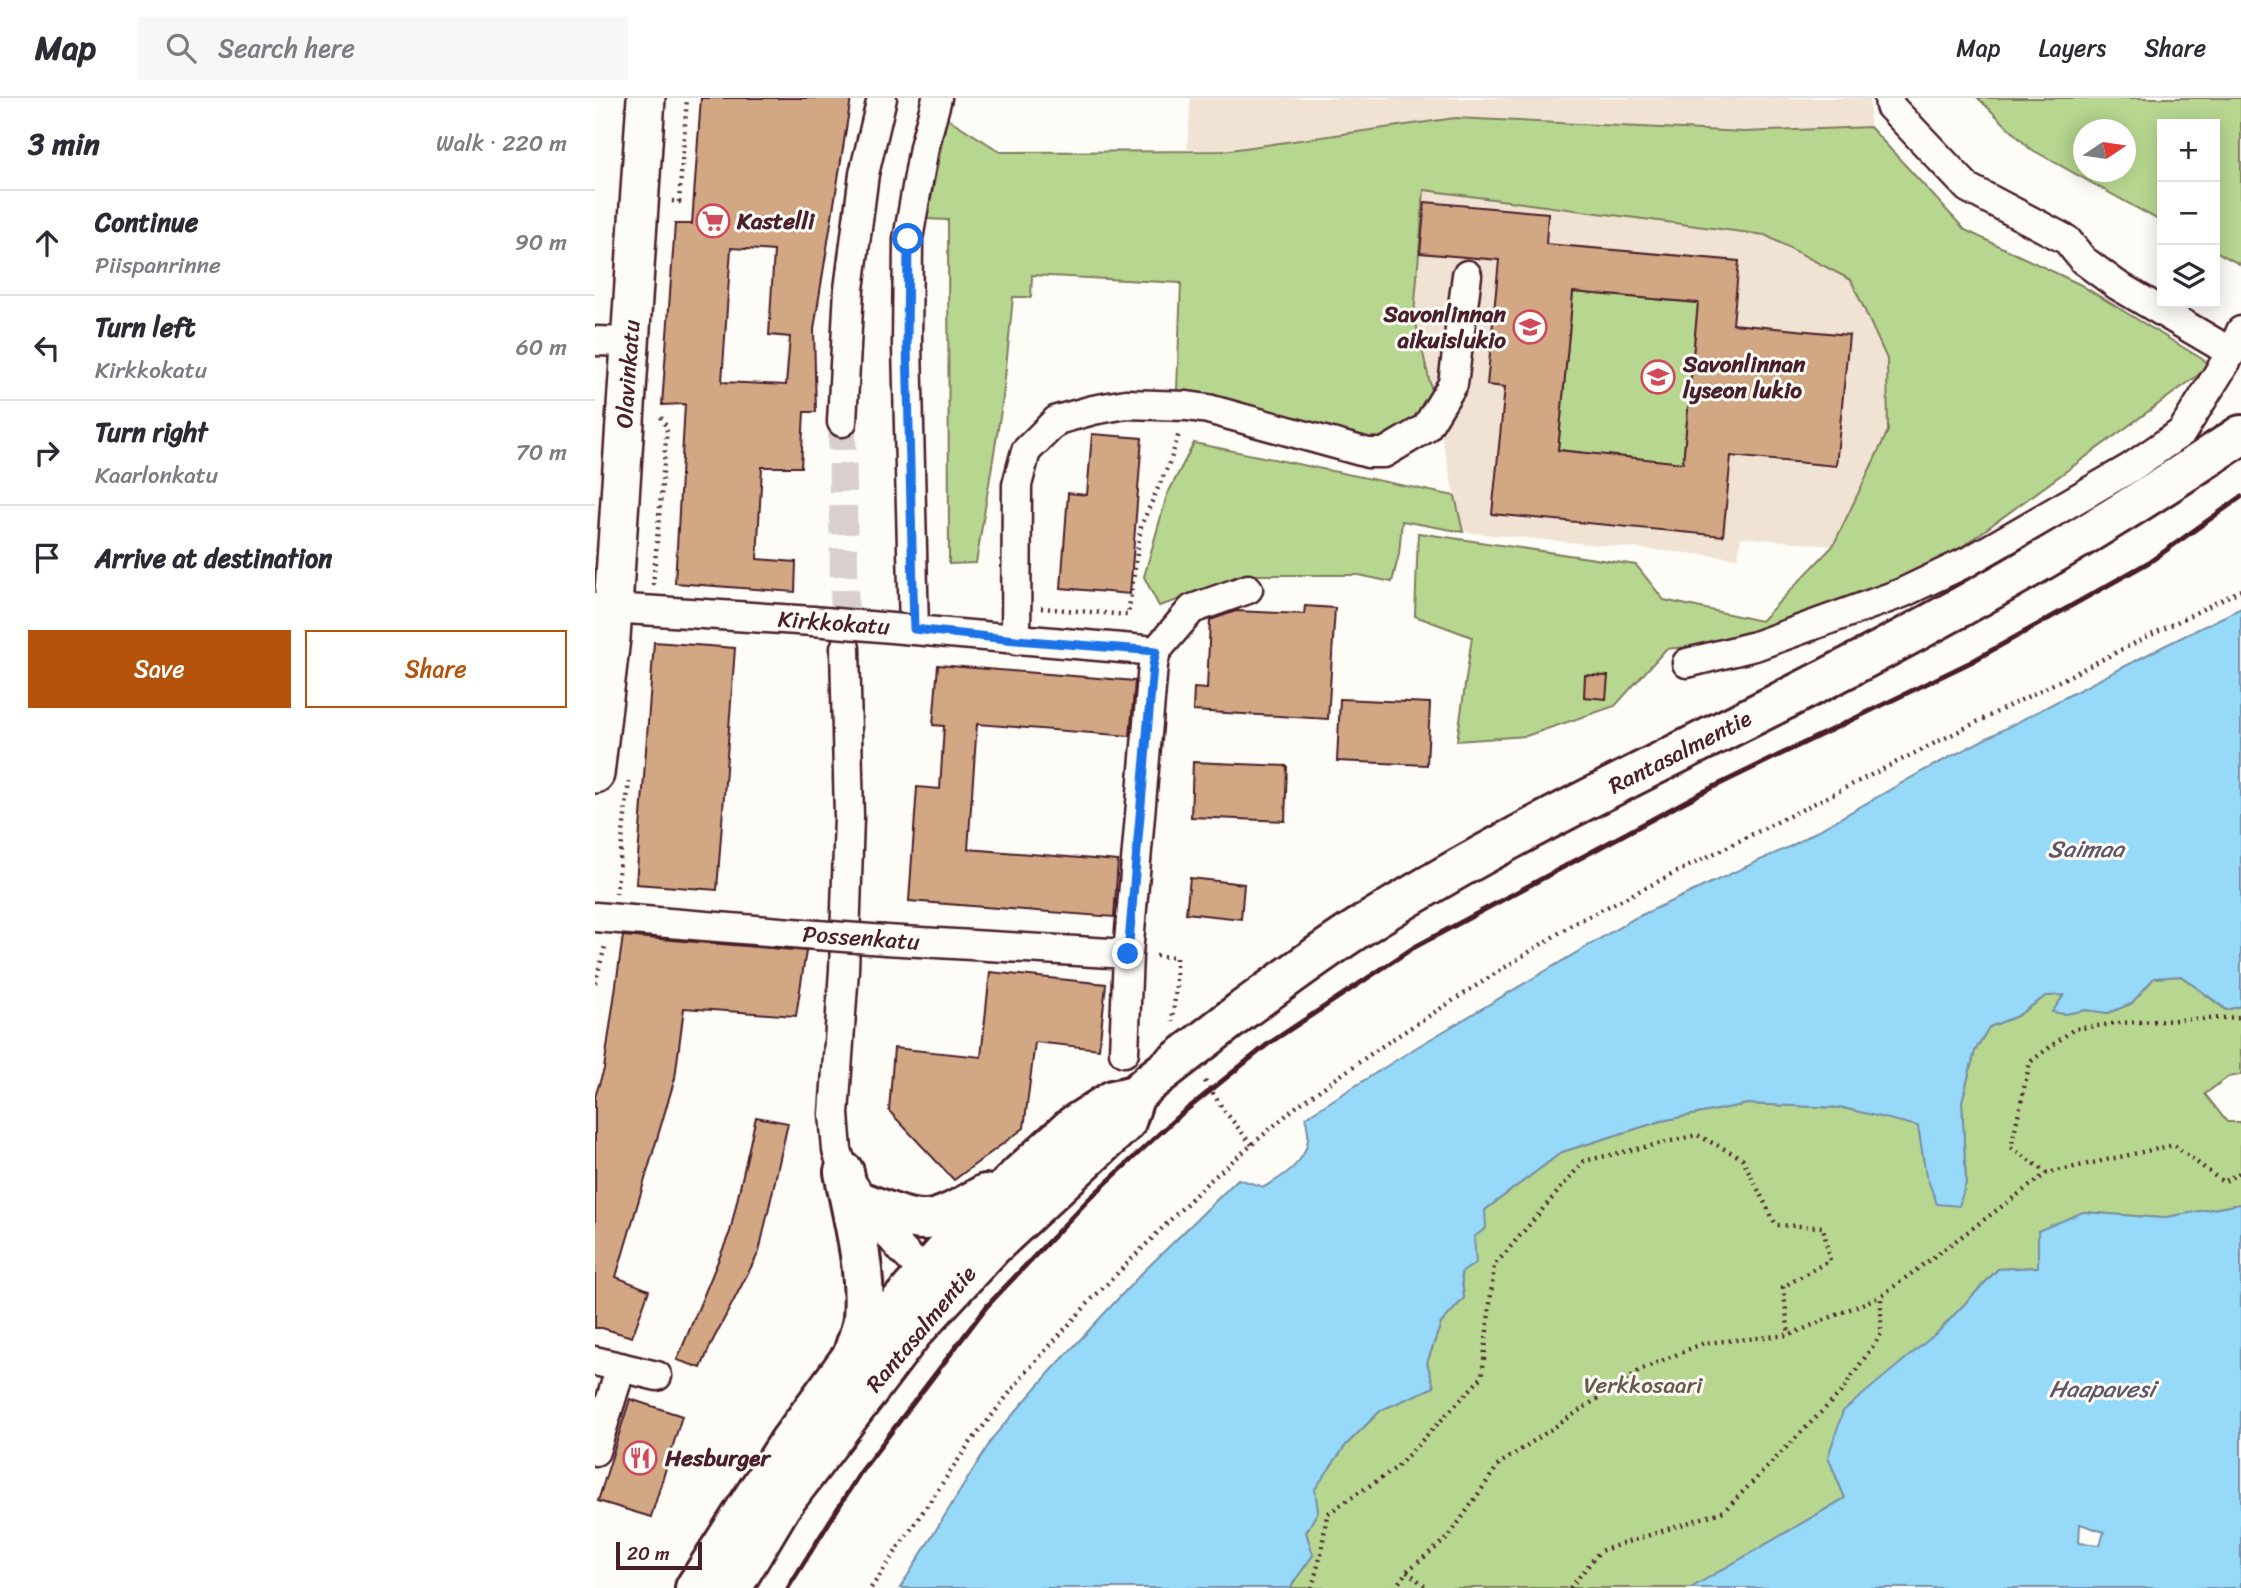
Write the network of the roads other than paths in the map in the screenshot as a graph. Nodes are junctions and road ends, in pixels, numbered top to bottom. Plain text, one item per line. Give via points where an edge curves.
1 (646, 98) edge
2 (882, 98) edge
3 (937, 98) edge
4 (1889, 98) edge
5 (1467, 275) dead end
6 (2232, 339) edge
7 (613, 341) edge
8 (842, 422) tunnel mouth
9 (2241, 435) edge
10 (1248, 589) dead end
11 (603, 608) edge
12 (914, 629) junction
13 (1016, 640) junction
14 (845, 649) tunnel mouth
15 (1156, 651) junction
16 (1687, 663) dead end
17 (595, 774) edge
18 (604, 918) edge
19 (1128, 954) junction
20 (1124, 1052) dead end
21 (1143, 1088) junction
22 (844, 1172) junction
23 (1020, 1174) junction
24 (865, 1203) junction
25 (936, 1284) junction
26 (852, 1356) junction
27 (608, 1364) edge
28 (657, 1376) dead end
29 (595, 1451) edge
30 (695, 1588) edge
31 (732, 1588) edge

1 - 7 main road, Olavinkatu
2 - 8 street via 864,174 849,289
3 - 12 street via 908,239
4 - 6 street via 1890,106 1968,188 2067,240 2083,260 2117,285
5 - 13 street via 1453,384 1426,428 1384,453 1368,453 1187,406 1126,404 1057,420 1026,451 1017,485
6 - 16 street via 2234,350 2182,432 2120,474 1969,561 1902,593 1755,646
7 - 11 main road, Olavinkatu
9 - 21 highway, Rantasalmentie, bridge via 2138,504 1885,648 1475,859 1301,967
10 - 15 street via 1192,608
11 - 12 street, Kirkkokatu, bridge
11 - 17 main road, Olavinkatu via 611,638
12 - 13 street, Kirkkokatu
13 - 15 street, Kirkkokatu
14 - 22 street via 848,890 834,1114
15 - 19 street
18 - 19 street, Possenkatu, bridge
19 - 20 street
21 - 23 highway, Rantasalmentie via 1073,1125
21 - 25 highway, Rantasalmentie via 1126,1122 1043,1198
22 - 24 street
22 - 26 highway via 864,1296 863,1321
23 - 24 highway via 934,1220 907,1219
23 - 25 highway, Rantasalmentie
24 - 25 street
25 - 26 highway, Rantasalmentie
25 - 31 highway, Rantasalmentie via 913,1332 781,1506
26 - 30 highway via 789,1442
27 - 28 street
27 - 29 street

